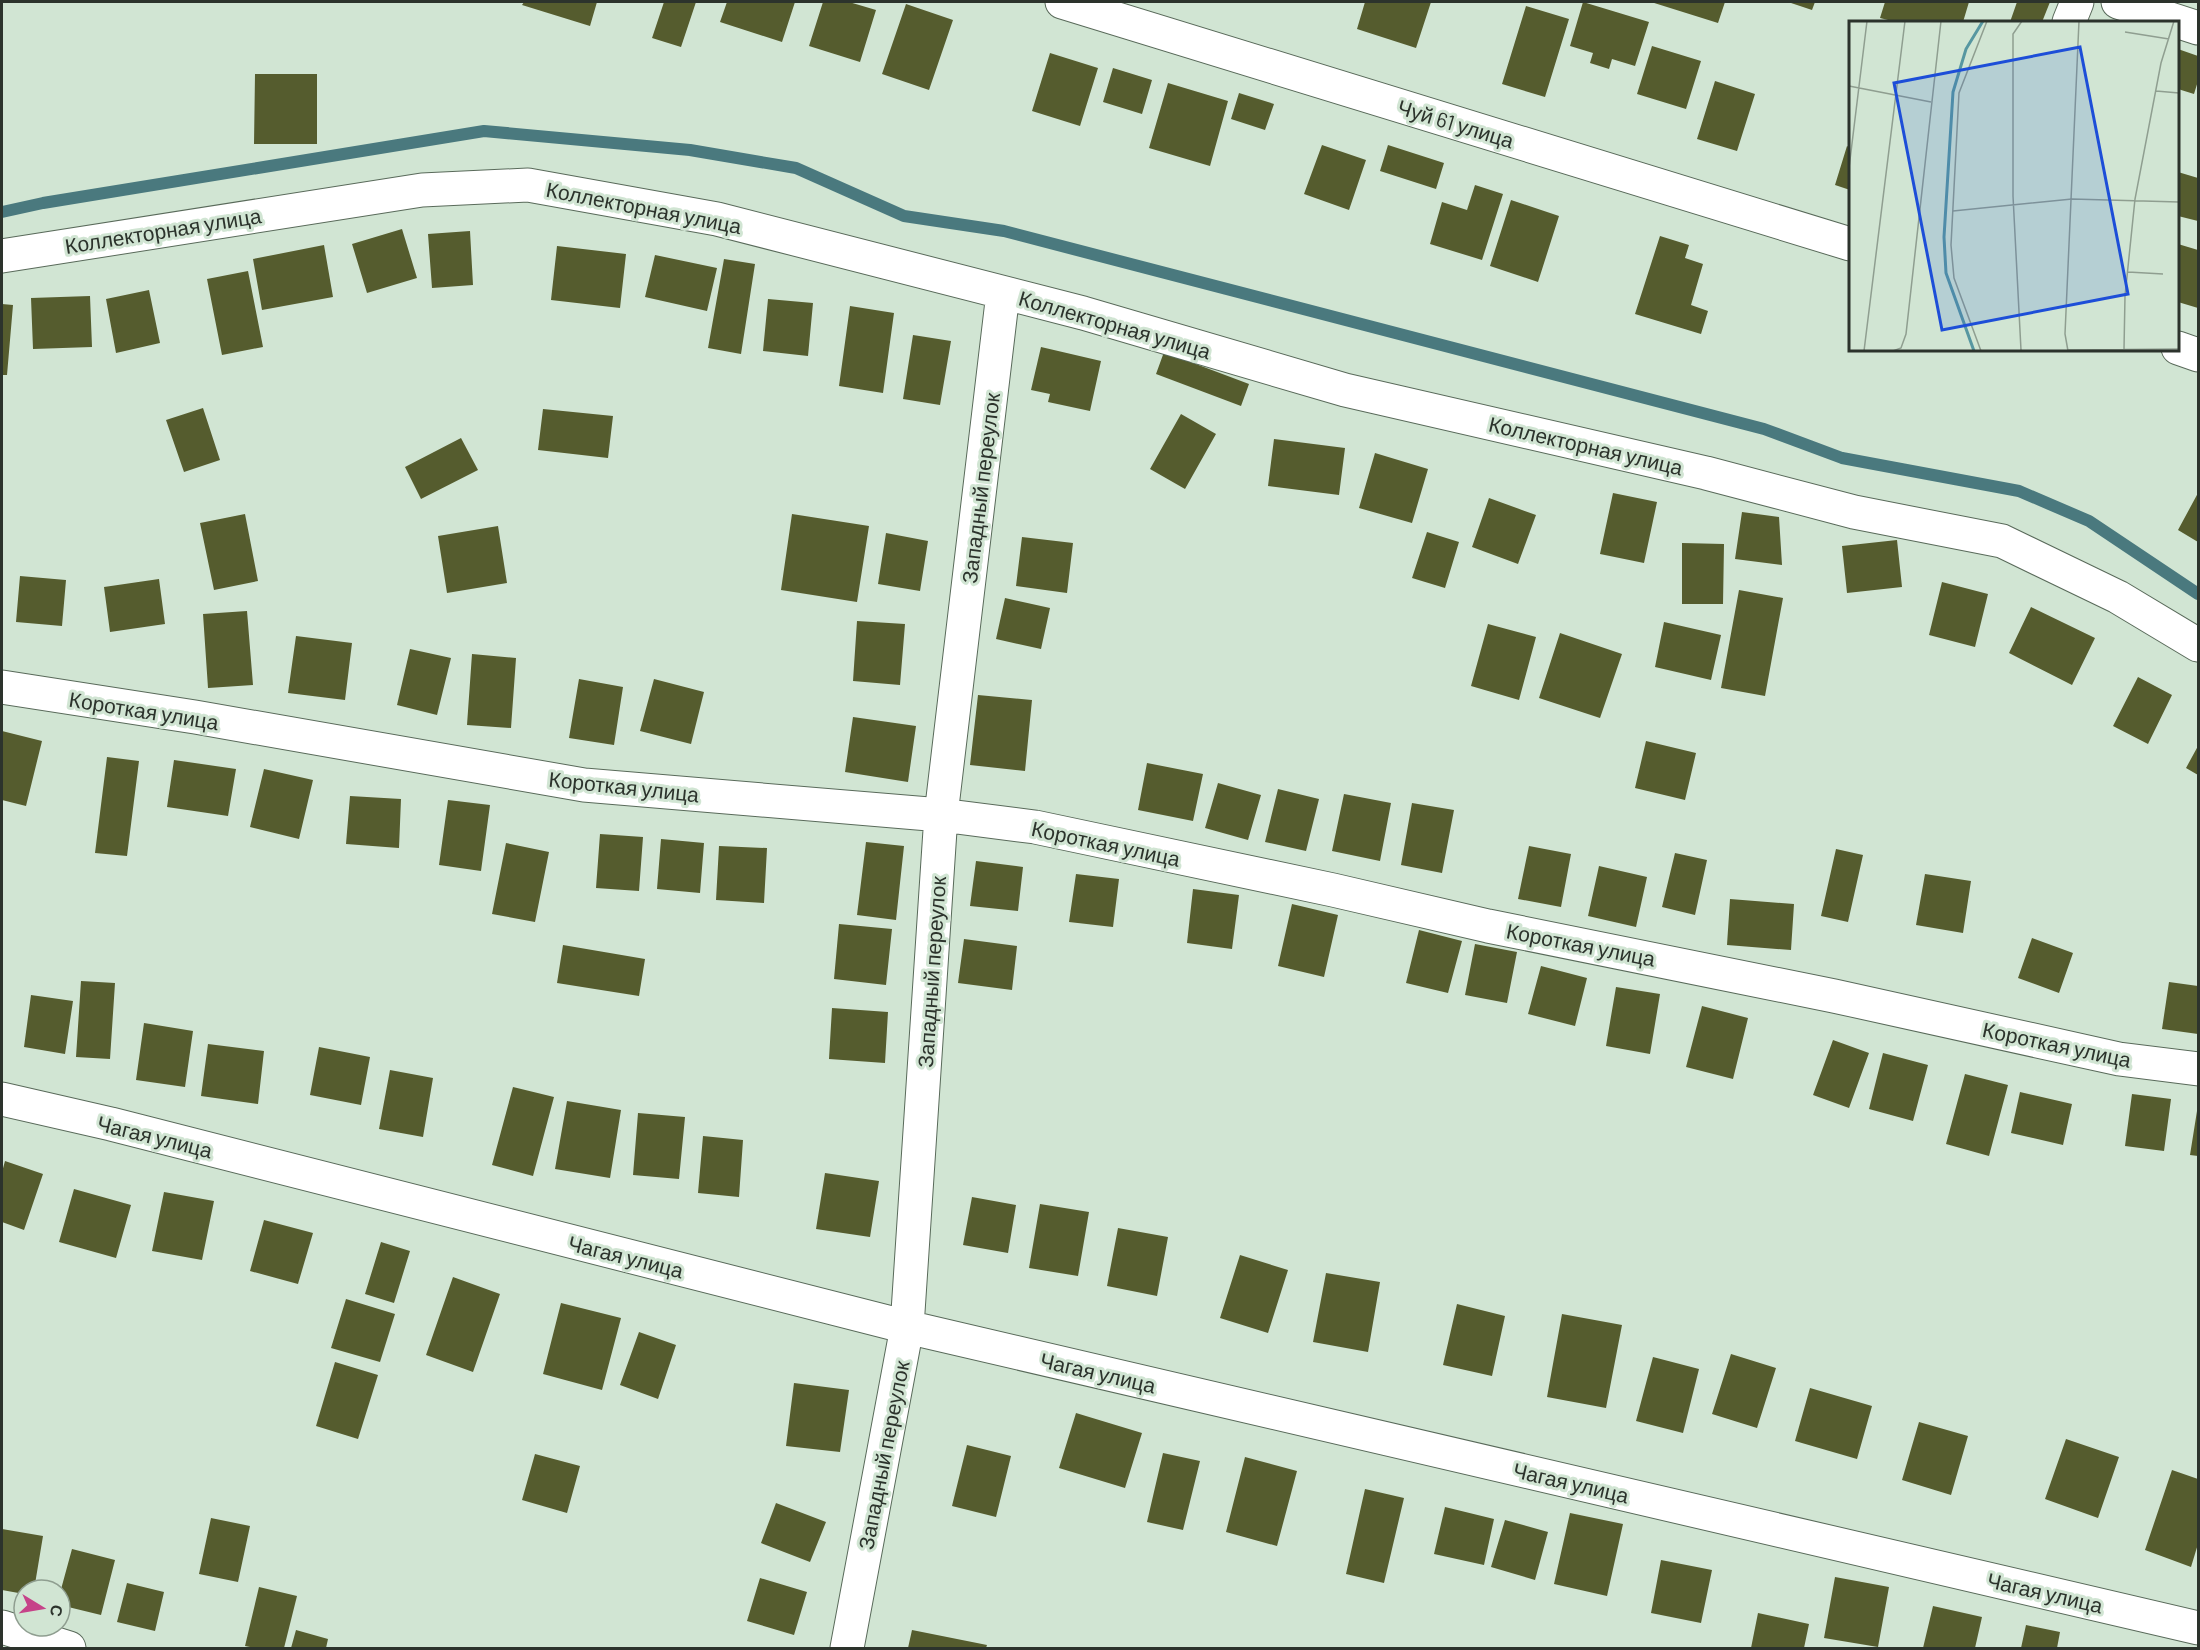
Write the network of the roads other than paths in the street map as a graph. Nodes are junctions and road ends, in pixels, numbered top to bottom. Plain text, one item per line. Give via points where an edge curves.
1 (1062, 2) edge
2 (2077, 2) edge
3 (2118, 2) edge
4 (2069, 21) edge
5 (2177, 21) edge
6 (2179, 22) edge
7 (2199, 28) edge
8 (1849, 243) edge
9 (2, 256) edge
10 (1003, 293) junction
11 (2179, 348) edge
12 (2199, 355) edge
13 (2199, 645) edge
14 (2, 687) edge
15 (941, 815) junction
16 (2199, 1070) edge
17 (2, 1099) edge
18 (907, 1327) junction
19 (2, 1627) edge
20 (2199, 1628) edge
21 (69, 1648) edge
22 (847, 1648) edge

1 - 8 street, Чуй 61 улица
2 - 4 street
3 - 5 street
6 - 7 street
9 - 10 street, Коллекторная улица via 422,190 528,185 717,219
10 - 13 street, Коллекторная улица via 1345,390 1706,473 1854,512 2002,541 2118,597
10 - 15 street, Западный переулок
11 - 12 street
14 - 15 street, Короткая улица via 584,785
15 - 16 street, Короткая улица via 1035,827 2119,1059
15 - 18 street, Западный переулок
17 - 18 street, Чагая улица
18 - 20 street, Чагая улица
18 - 22 street, Западный переулок
19 - 21 street

